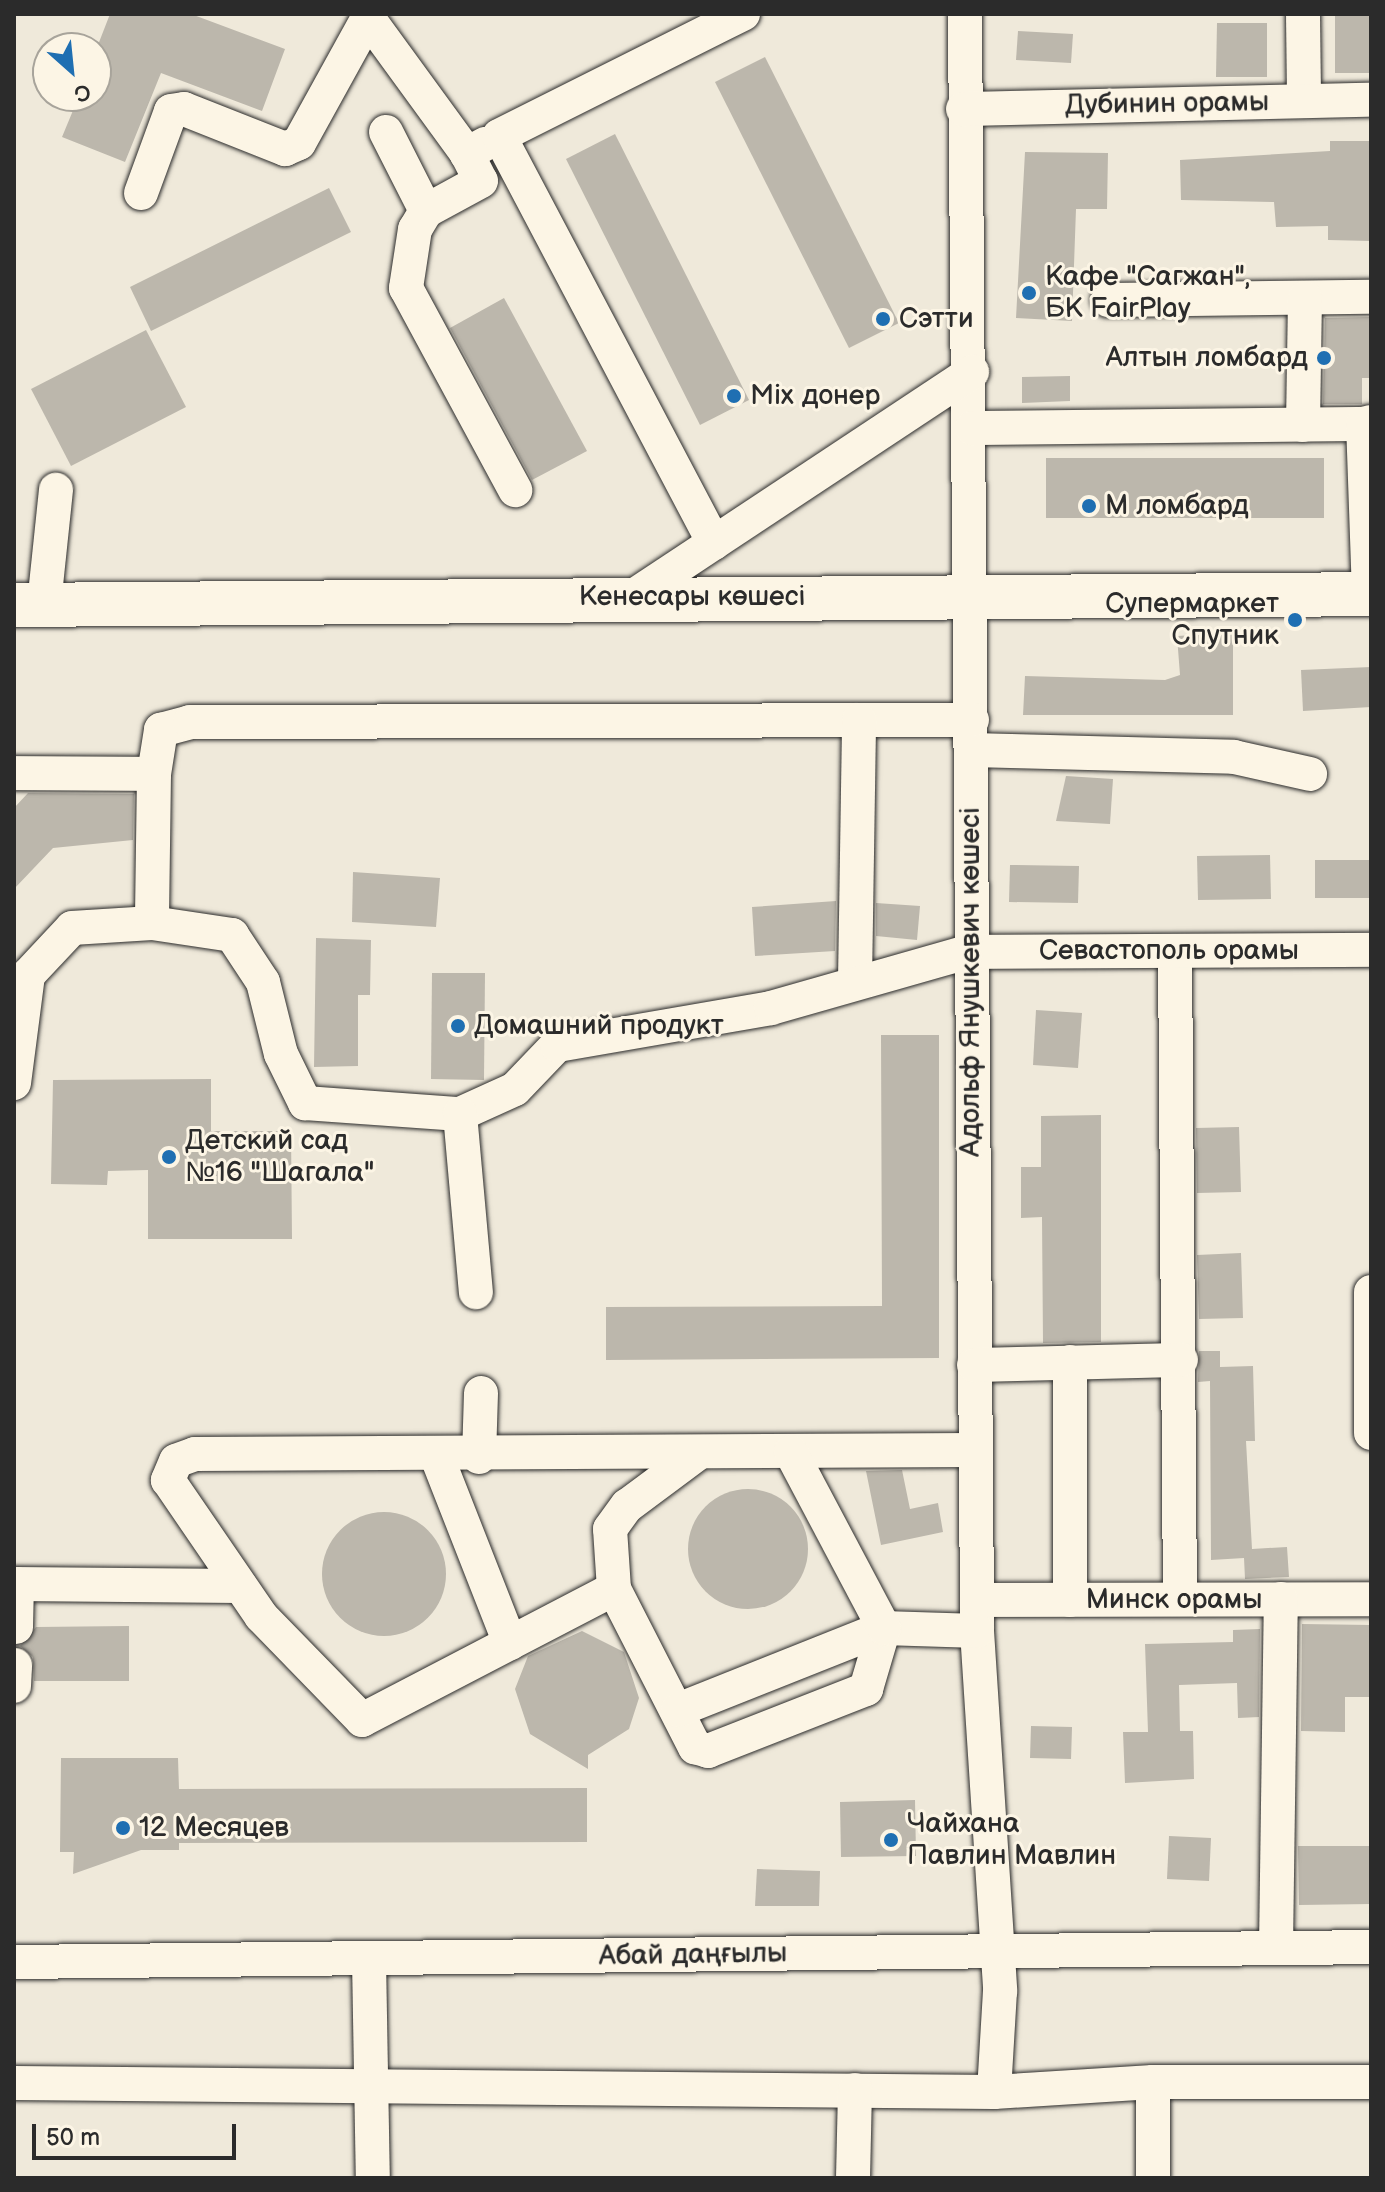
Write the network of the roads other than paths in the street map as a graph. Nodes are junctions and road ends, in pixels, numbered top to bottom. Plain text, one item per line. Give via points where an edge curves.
1 (743, 14) edge
2 (965, 14) edge
3 (1303, 14) edge
4 (368, 16) edge
5 (1304, 100) junction
6 (1371, 100) edge
7 (963, 109) junction
8 (386, 132) dead end
9 (499, 136) junction
10 (467, 154) junction
11 (141, 193) dead end
12 (426, 211) junction
13 (1371, 297) edge
14 (1305, 298) junction
15 (1108, 300) dead end
16 (972, 372) junction
17 (1367, 423) edge
18 (1303, 425) junction
19 (972, 428) junction
20 (56, 490) dead end
21 (515, 490) dead end
22 (714, 543) junction
23 (1370, 594) edge
24 (973, 595) junction
25 (632, 597) junction
26 (29, 604) edge
27 (859, 720) junction
28 (972, 735) junction
29 (14, 773) edge
30 (154, 774) junction
31 (1310, 774) dead end
32 (152, 923) junction
33 (1371, 950) edge
34 (1175, 951) junction
35 (968, 952) junction
36 (855, 981) junction
37 (14, 1083) edge
38 (460, 1114) junction
39 (476, 1292) dead end
40 (1371, 1292) edge
41 (1181, 1360) junction
42 (1070, 1362) junction
43 (974, 1365) junction
44 (481, 1393) dead end
45 (1371, 1433) edge
46 (976, 1450) junction
47 (791, 1452) junction
48 (697, 1454) junction
49 (437, 1457) junction
50 (479, 1457) junction
51 (16, 1584) edge
52 (240, 1586) junction
53 (614, 1589) junction
54 (1180, 1599) junction
55 (1281, 1599) junction
56 (1371, 1599) edge
57 (1070, 1600) junction
58 (977, 1616) junction
59 (16, 1627) edge
60 (884, 1628) junction
61 (510, 1643) junction
62 (15, 1665) edge
63 (14, 1686) edge
64 (678, 1710) junction
65 (1276, 1947) junction
66 (1371, 1947) edge
67 (994, 1951) junction
68 (369, 1959) junction
69 (14, 1962) edge
70 (372, 2082) junction
71 (1153, 2082) junction
72 (1371, 2082) edge
73 (14, 2083) edge
74 (855, 2090) junction
75 (994, 2092) junction
76 (373, 2178) edge
77 (853, 2178) edge
78 (1153, 2178) edge

1 - 9 street
2 - 7 street, Адольф Янушкевич көшесі
3 - 5 street
4 - 10 street
4 - 11 street via 299,143 285,149 184,109 171,111
5 - 6 street, Дубинин орамы
5 - 7 street, Дубинин орамы
7 - 16 street, Адольф Янушкевич көшесі
8 - 12 street
9 - 10 street
9 - 22 street
10 - 12 street via 481,181
12 - 21 street via 408,256 406,288
13 - 14 street
14 - 15 street
14 - 18 street
16 - 19 street, Адольф Янушкевич көшесі
16 - 22 street
17 - 18 street
17 - 23 street
18 - 19 street
19 - 24 street, Адольф Янушкевич көшесі
20 - 26 street
22 - 25 street
23 - 24 main road, Кенесары көшесі
24 - 25 main road, Кенесары көшесі
24 - 28 street, Адольф Янушкевич көшесі
25 - 26 main road, Кенесары көшесі
27 - 28 street
27 - 30 street via 190,722 161,730
27 - 36 street
28 - 31 street via 1234,757
28 - 35 street, Адольф Янушкевич көшесі
29 - 30 street
30 - 32 street
32 - 37 street via 72,928 28,975
32 - 38 street via 232,935 263,982 281,1054 305,1103
33 - 34 street, Севастополь орамы
34 - 35 street, Севастополь орамы
34 - 41 street
35 - 36 street, Севастополь орамы
35 - 43 street, Адольф Янушкевич көшесі
36 - 38 street, Севастополь орамы via 771,1008 557,1045 515,1089
38 - 39 street
40 - 45 street
41 - 42 street
41 - 54 street
42 - 43 street
42 - 57 street
43 - 46 street, Адольф Янушкевич көшесі
44 - 50 street
46 - 47 street
46 - 58 street, Адольф Янушкевич көшесі
47 - 48 street
47 - 60 street
48 - 50 street
48 - 53 street via 627,1506 610,1529
49 - 50 street
49 - 52 street via 195,1454 176,1461 168,1480
49 - 61 street
51 - 52 street
51 - 59 street
52 - 61 street via 362,1720
53 - 61 street
53 - 64 street
54 - 55 street, Минск орамы
54 - 57 street, Минск орамы
55 - 56 street, Минск орамы
55 - 65 street
57 - 58 street, Минск орамы
58 - 60 street, Минск орамы
58 - 67 street, Адольф Янушкевич көшесі
60 - 64 street
60 - 64 street via 877,1673 852,1695 708,1751 695,1747
62 - 63 street
65 - 66 street, Абай даңғылы
65 - 67 street, Абай даңғылы
67 - 68 street, Абай даңғылы
67 - 75 street, Адольф Янушкевич көшесі via 1001,2050
68 - 69 street, Абай даңғылы
68 - 70 street
70 - 73 street
70 - 74 street
70 - 76 street
71 - 72 street
71 - 75 street
71 - 78 street
74 - 75 street
74 - 77 street

